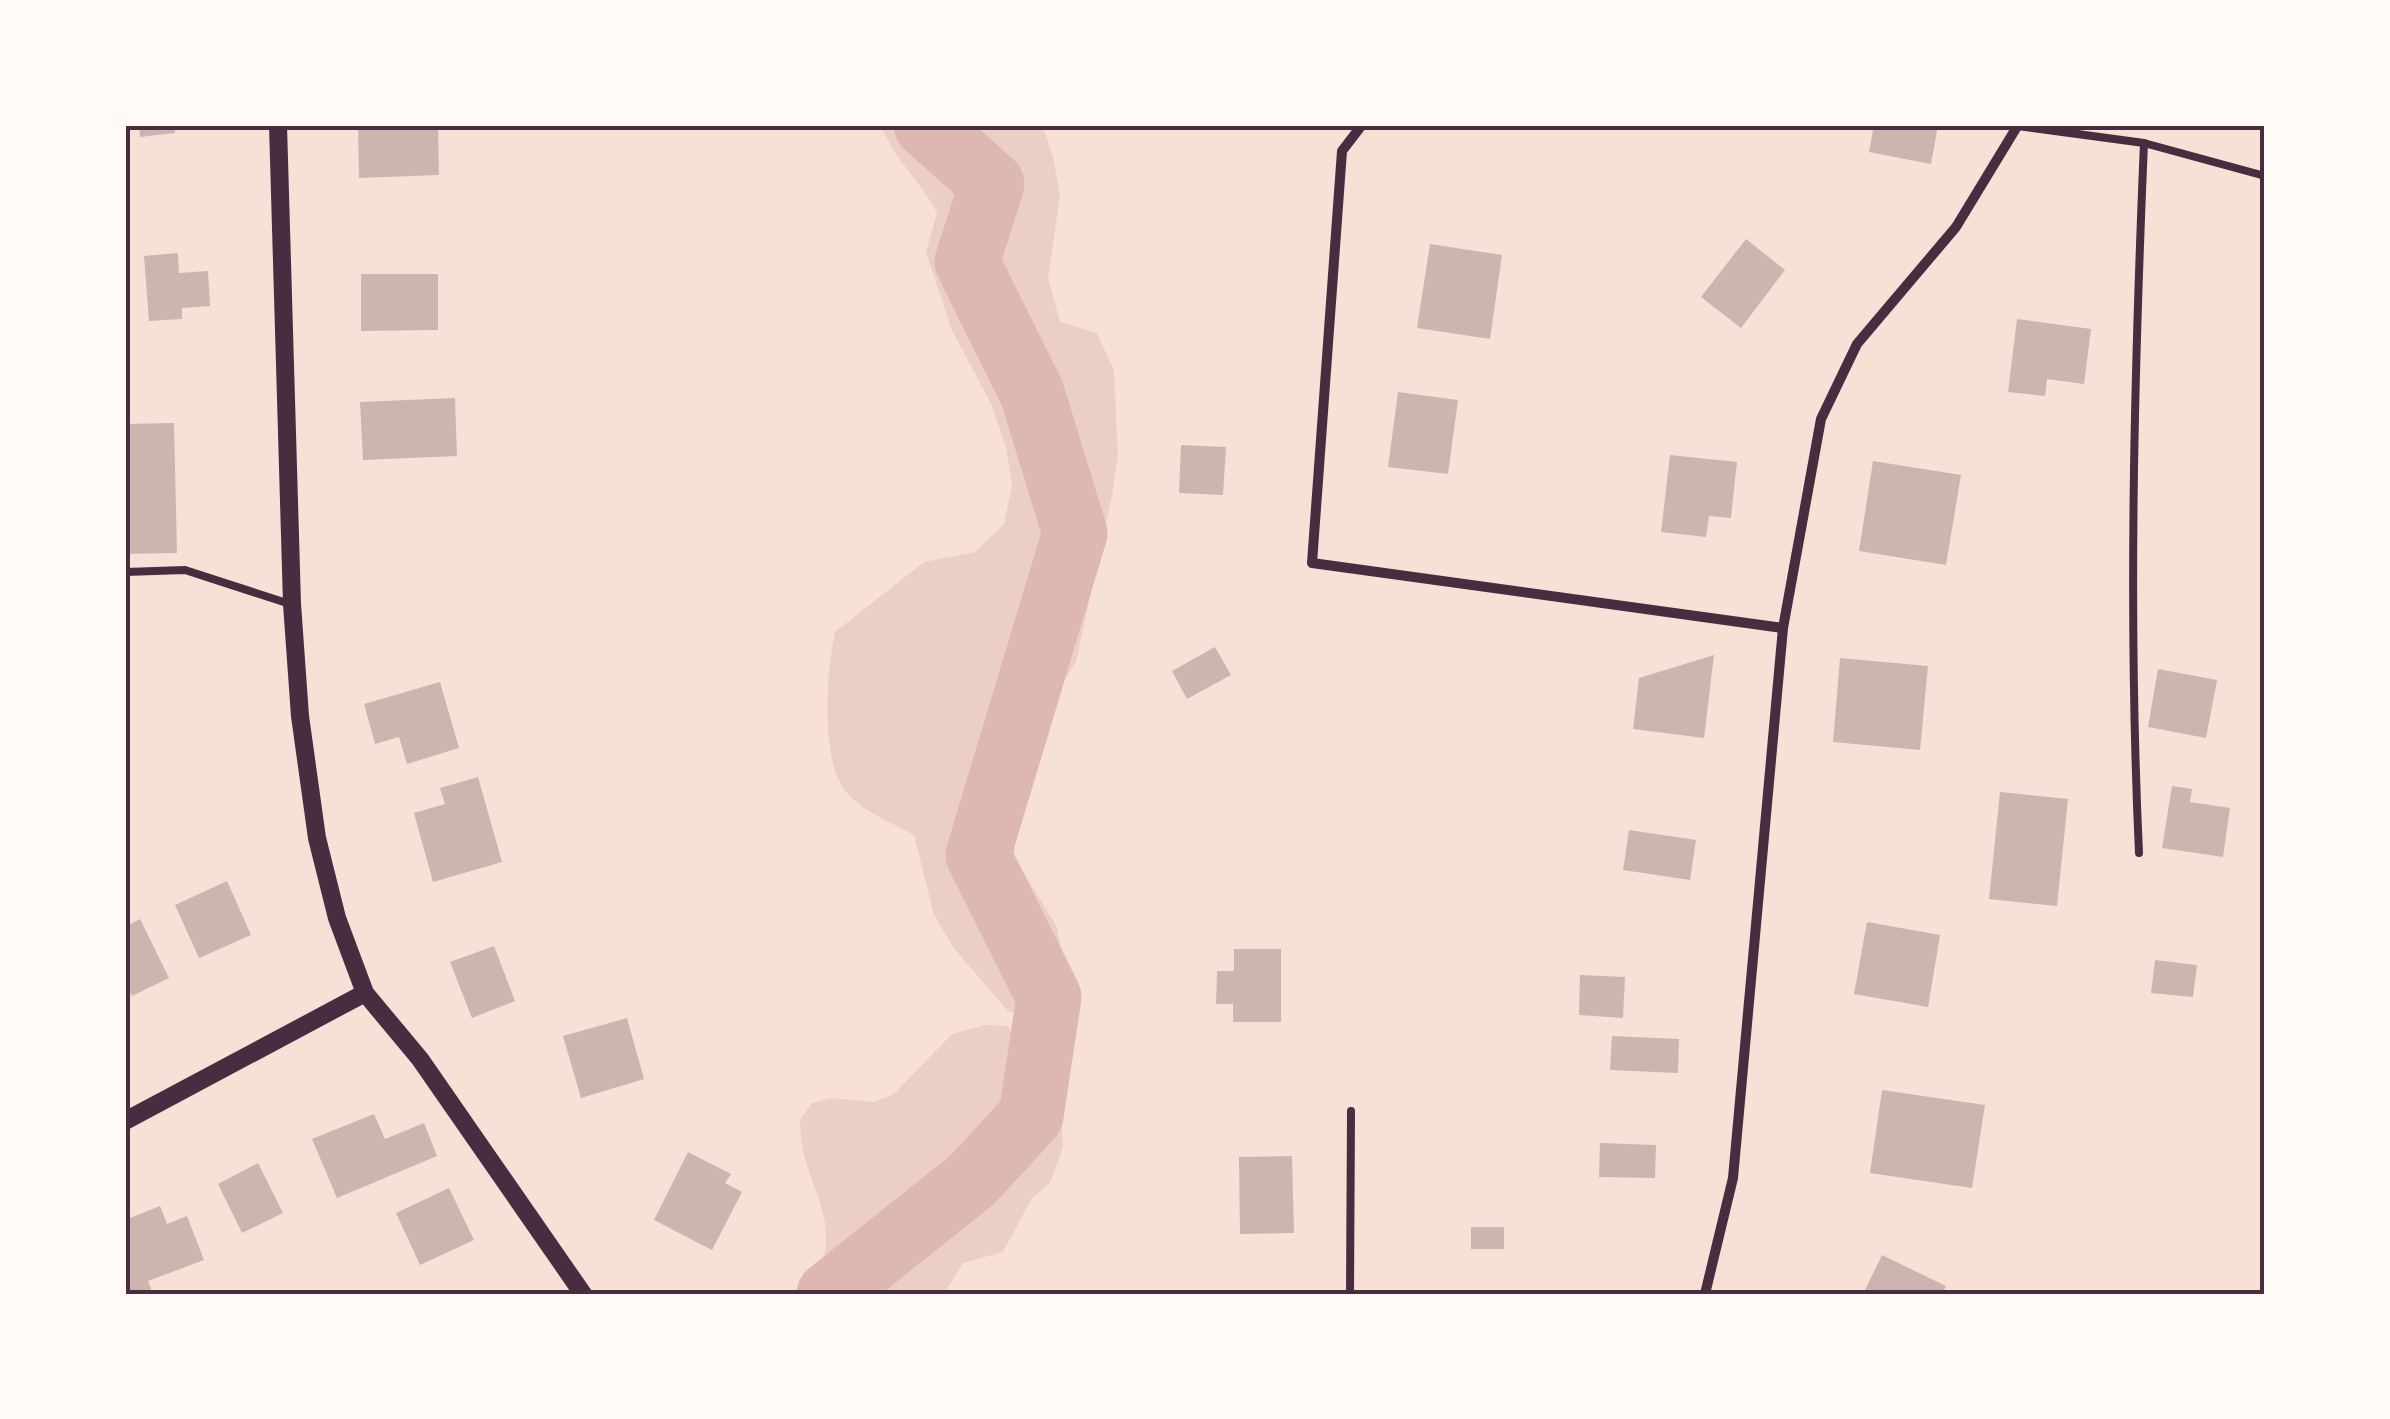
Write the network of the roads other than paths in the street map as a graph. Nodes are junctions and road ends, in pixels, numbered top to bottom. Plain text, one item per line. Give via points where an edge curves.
1 (278, 125) edge
2 (1362, 125) edge
3 (2018, 126) edge
4 (2144, 144) junction
5 (2265, 176) edge
6 (125, 572) edge
7 (292, 604) junction
8 (1783, 628) junction
9 (2139, 853) dead end
10 (365, 993) junction
11 (1351, 1111) dead end
12 (126, 1118) edge
13 (584, 1294) edge
14 (1350, 1294) edge
15 (1706, 1294) edge

1 - 7 street
2 - 8 street via 1342,151 1312,563
3 - 4 lane
3 - 8 street via 1956,228 1857,344 1820,419
4 - 5 lane
4 - 9 lane via 2134,377
6 - 7 lane via 185,570
7 - 10 street via 317,838
8 - 15 street via 1733,1178
10 - 12 street
10 - 13 street via 420,1059
11 - 14 lane

